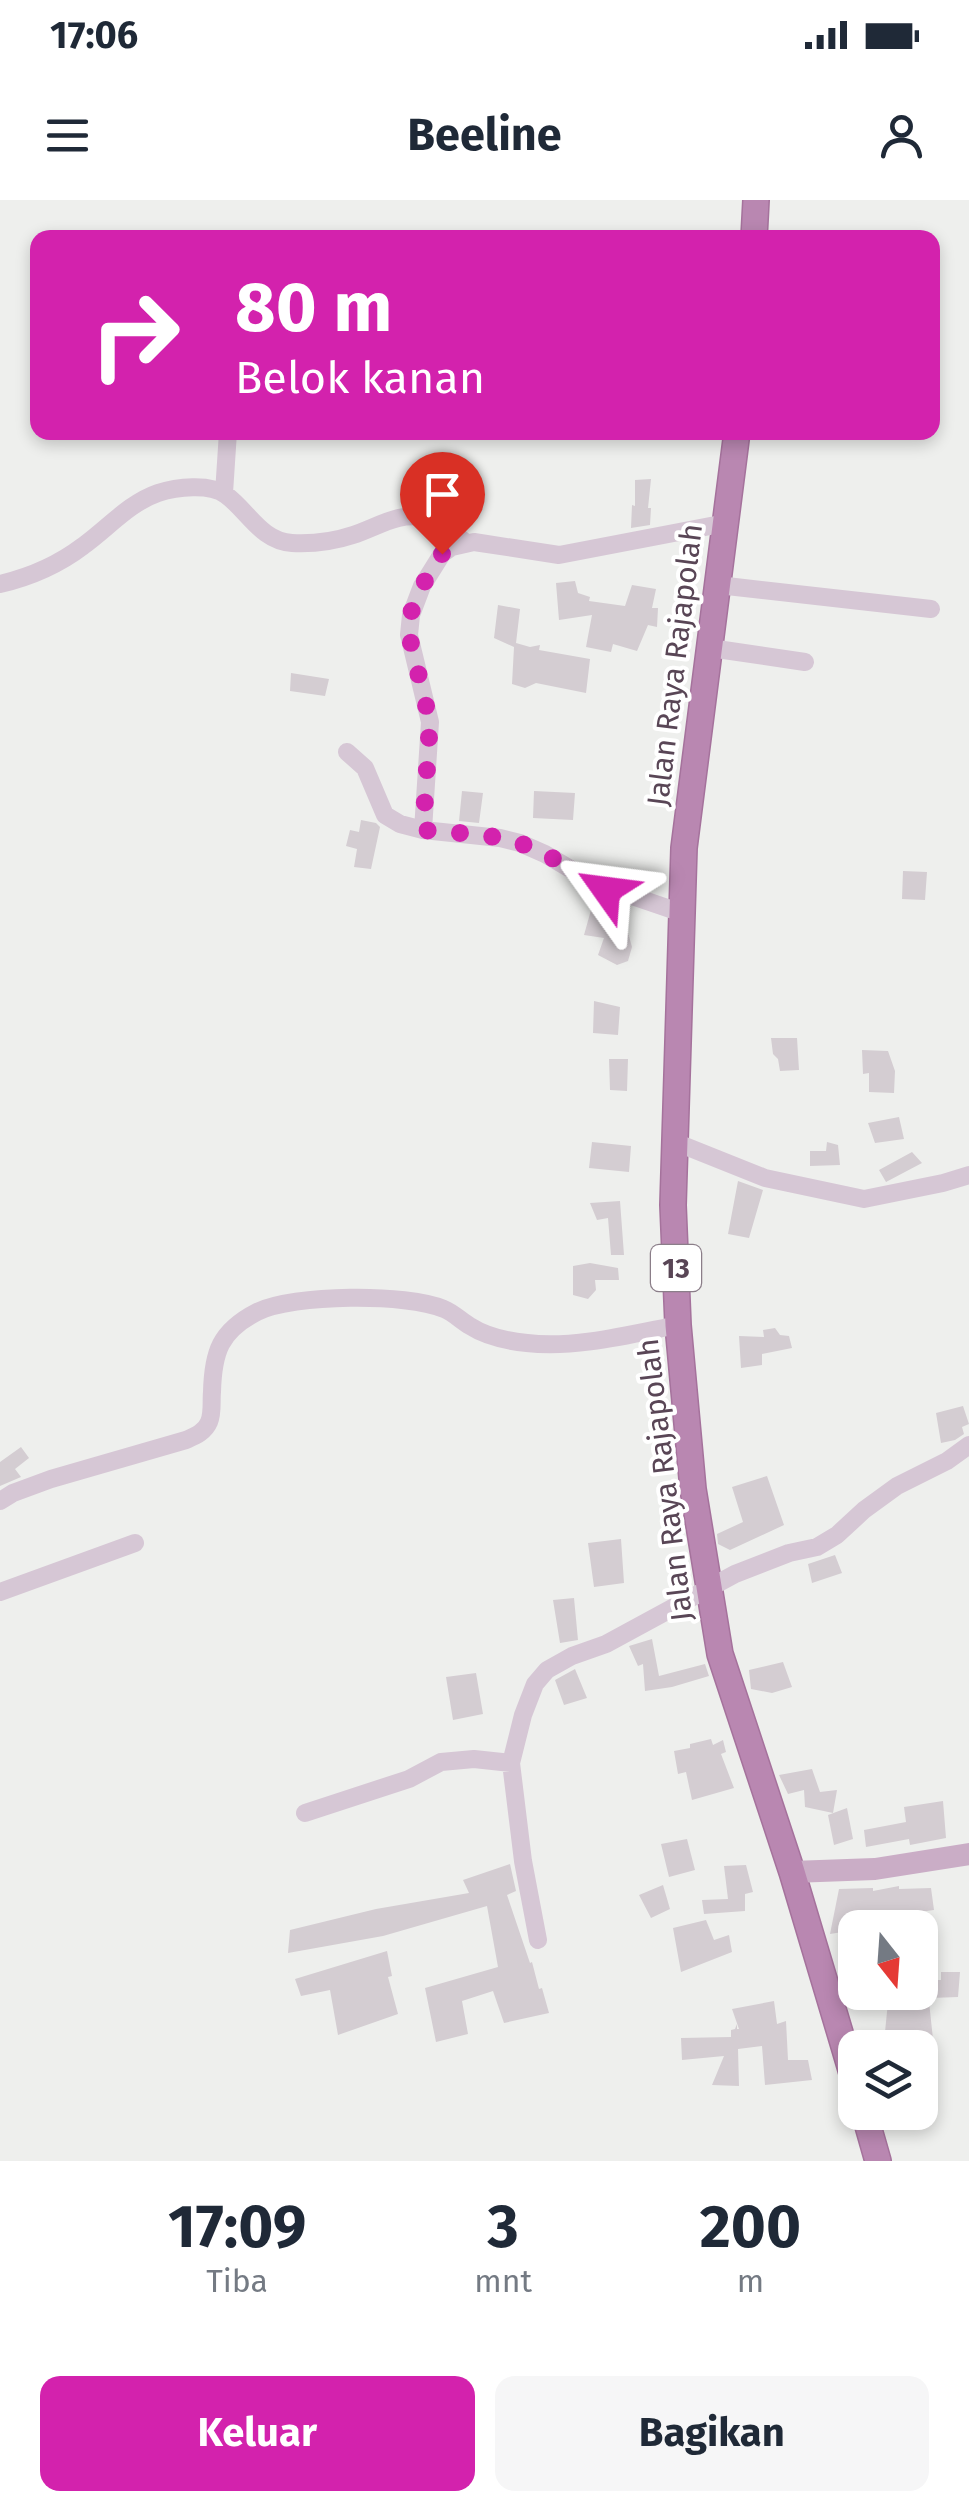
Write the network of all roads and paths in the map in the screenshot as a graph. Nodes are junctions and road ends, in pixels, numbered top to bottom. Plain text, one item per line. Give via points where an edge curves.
1 (756, 200) edge
2 (754, 230) edge
3 (227, 440) edge
4 (736, 440) edge
5 (224, 493) junction
6 (726, 524) junction
7 (465, 542) junction
8 (0, 584) edge
9 (718, 584) junction
10 (931, 610) dead end
11 (710, 648) junction
12 (805, 662) dead end
13 (347, 752) dead end
14 (423, 830) junction
15 (682, 913) junction
16 (674, 1142) junction
17 (969, 1175) edge
18 (678, 1325) junction
19 (969, 1445) edge
20 (0, 1501) edge
21 (135, 1543) dead end
22 (708, 1587) junction
23 (0, 1592) edge
24 (511, 1764) junction
25 (305, 1812) dead end
26 (969, 1854) edge
27 (792, 1872) junction
28 (538, 1940) dead end
29 (839, 2030) edge
30 (869, 2130) edge
31 (878, 2161) edge

1 - 2 highway
3 - 5 street
4 - 6 highway, Jalan Raya Rajapolah / 13
5 - 7 street via 264,533 289,543 352,536 412,516 440,523
5 - 8 street via 182,488 158,494 58,563
6 - 7 street via 559,555
6 - 9 highway, Jalan Raya Rajapolah / 13
7 - 14 street via 442,554 410,615 430,722
9 - 10 street
9 - 11 highway, Jalan Raya Rajapolah / 13
11 - 12 street
11 - 15 highway, Jalan Raya Rajapolah / 13
13 - 14 street via 366,768 385,815
14 - 15 street via 520,843 606,890
15 - 16 highway, Jalan Raya Rajapolah / 13
16 - 17 street via 765,1178 864,1200
16 - 18 highway, Jalan Raya Rajapolah / 13
18 - 20 street via 531,1344 494,1338 426,1303 278,1303 221,1341 209,1425 201,1433
18 - 22 highway, Jalan Raya Rajapolah / 13
19 - 22 street via 898,1486 816,1547
21 - 23 street
22 - 24 street via 547,1670 522,1715
22 - 27 highway, Jalan Raya Rajapolah / 13 via 720,1654
24 - 25 street via 441,1762
24 - 28 street
26 - 27 main road via 875,1869
27 - 29 highway, Jalan Raya Rajapolah / 13
30 - 31 highway

